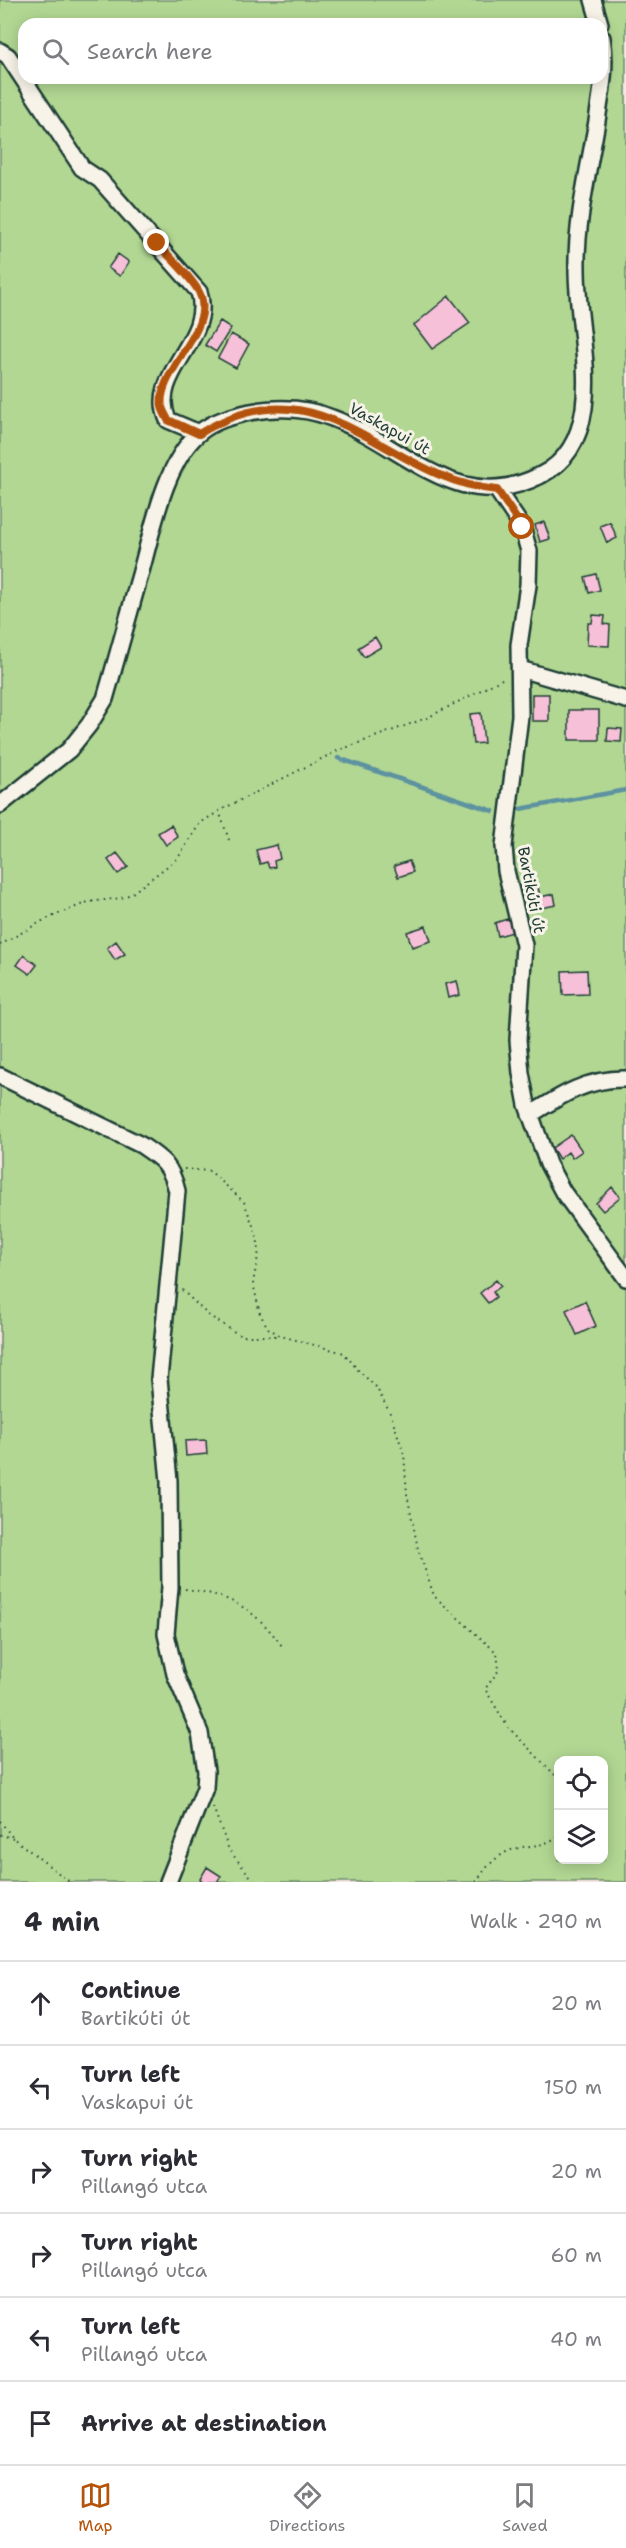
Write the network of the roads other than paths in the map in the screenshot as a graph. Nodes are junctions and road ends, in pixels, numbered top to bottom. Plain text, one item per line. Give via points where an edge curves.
1 (593, 0) edge
2 (598, 18) edge
3 (0, 51) edge
4 (18, 71) edge
5 (26, 84) edge
6 (603, 84) edge
7 (199, 434) junction
8 (497, 490) junction
9 (520, 669) junction
10 (626, 700) edge
11 (0, 805) edge
12 (0, 1076) edge
13 (626, 1079) edge
14 (530, 1115) junction
15 (626, 1278) edge
16 (168, 1882) edge

1 - 2 street
3 - 4 street
5 - 7 street via 82,168 100,180 199,292 204,306 201,320 164,391 162,406 168,420
6 - 8 street, Vaskapui út via 576,268 585,383 579,431 568,453 552,470
7 - 8 street, Vaskapui út via 233,416 260,410 313,412 334,418 451,482
7 - 11 street, Vaskapui út via 185,449 164,493 105,699 69,750
8 - 9 street, Bartikúti út via 522,527 529,551
9 - 10 street
9 - 14 street, Bartikúti út via 520,716 504,857 524,945 518,1041
12 - 16 street via 141,1145 173,1173 177,1191 159,1379 169,1481 170,1587 166,1634 175,1674 200,1733 206,1771 205,1788
13 - 14 street via 573,1088
14 - 15 street, Bartikúti út via 563,1192

